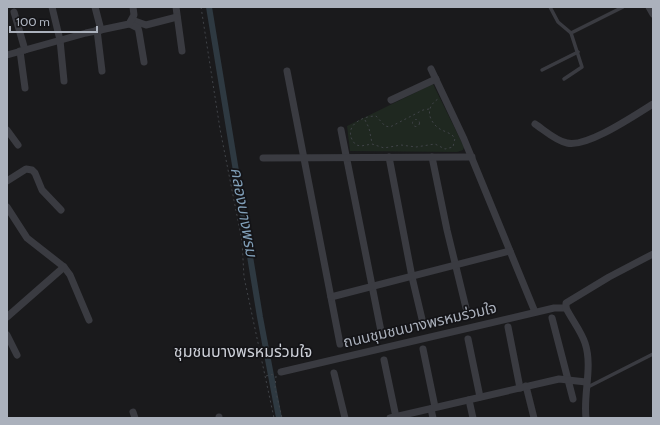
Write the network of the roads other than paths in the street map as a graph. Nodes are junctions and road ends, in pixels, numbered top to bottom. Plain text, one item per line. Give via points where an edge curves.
1 (52, 7) edge
2 (95, 7) edge
3 (133, 7) edge
4 (176, 7) edge
5 (550, 7) edge
6 (623, 7) edge
7 (649, 7) edge
8 (14, 12) dead end
9 (653, 14) edge
10 (177, 17) junction
11 (131, 22) junction
12 (99, 30) junction
13 (572, 33) junction
14 (60, 40) junction
15 (22, 51) junction
16 (182, 51) dead end
17 (578, 52) junction
18 (7, 56) edge
19 (144, 62) dead end
20 (431, 69) dead end
21 (542, 70) dead end
22 (287, 71) dead end
23 (102, 72) dead end
24 (436, 79) junction
25 (564, 79) dead end
26 (64, 81) dead end
27 (25, 88) dead end
28 (391, 100) dead end
29 (653, 104) edge
30 (535, 124) dead end
31 (7, 130) edge
32 (341, 130) dead end
33 (18, 145) dead end
34 (389, 157) junction
35 (432, 157) junction
36 (264, 158) dead end
37 (304, 158) junction
38 (347, 158) junction
39 (472, 158) junction
40 (7, 181) edge
41 (7, 207) edge
42 (61, 210) dead end
43 (510, 251) junction
44 (653, 254) edge
45 (456, 266) junction
46 (64, 267) junction
47 (412, 277) junction
48 (372, 287) junction
49 (331, 298) junction
50 (466, 308) dead end
51 (566, 308) junction
52 (536, 312) junction
53 (7, 317) edge
54 (552, 318) dead end
55 (88, 320) dead end
56 (422, 320) dead end
57 (508, 327) dead end
58 (381, 331) dead end
59 (7, 335) edge
60 (468, 339) dead end
61 (340, 344) dead end
62 (422, 349) dead end
63 (17, 354) dead end
64 (653, 354) edge
65 (384, 360) dead end
66 (334, 373) dead end
67 (277, 374) road end
68 (568, 380) junction
69 (586, 385) junction
70 (523, 387) junction
71 (480, 397) junction
72 (573, 399) dead end
73 (469, 400) junction
74 (433, 408) junction
75 (345, 418) edge
76 (392, 418) edge
77 (433, 418) edge
78 (473, 418) edge
79 (534, 418) edge
80 (586, 418) edge

1 - 14 street
2 - 12 street
3 - 11 street
4 - 10 street
5 - 13 lane via 562,27
6 - 13 lane
7 - 9 street
8 - 15 street
10 - 11 street via 146,25
10 - 16 street
11 - 12 street
11 - 19 street via 138,28
12 - 14 street
12 - 23 street
13 - 17 lane
14 - 15 street
14 - 26 street
15 - 18 street
15 - 27 street
17 - 21 lane
17 - 25 lane via 582,67
20 - 24 street
22 - 37 street
24 - 28 street
24 - 39 street
29 - 30 street via 598,136 575,144 566,143
31 - 33 street
32 - 38 street
34 - 35 street
34 - 38 street
34 - 47 street
35 - 39 street
35 - 45 street
36 - 37 street
37 - 38 street
37 - 49 street
38 - 48 street
39 - 43 street
40 - 42 street via 26,169 32,170 42,190
41 - 46 street via 27,238
43 - 45 street
43 - 52 street
44 - 51 street via 573,298 566,303
45 - 47 street
45 - 50 street
46 - 53 street
46 - 55 street via 70,275
47 - 48 street
47 - 56 street
48 - 49 street
48 - 58 street
49 - 61 street
51 - 52 street, ถนนชุมชนบางพรหมร่วมใจ
51 - 69 street via 585,343
52 - 67 street, ถนนชุมชนบางพรหมร่วมใจ
54 - 68 street
57 - 70 street
59 - 63 street
60 - 71 street
62 - 74 street
64 - 69 lane
65 - 76 street
66 - 75 street
68 - 69 street
68 - 70 street via 559,379
68 - 72 street
69 - 80 street
70 - 71 street
70 - 79 street
71 - 73 street
73 - 74 street
73 - 78 street
74 - 76 street
74 - 77 street

